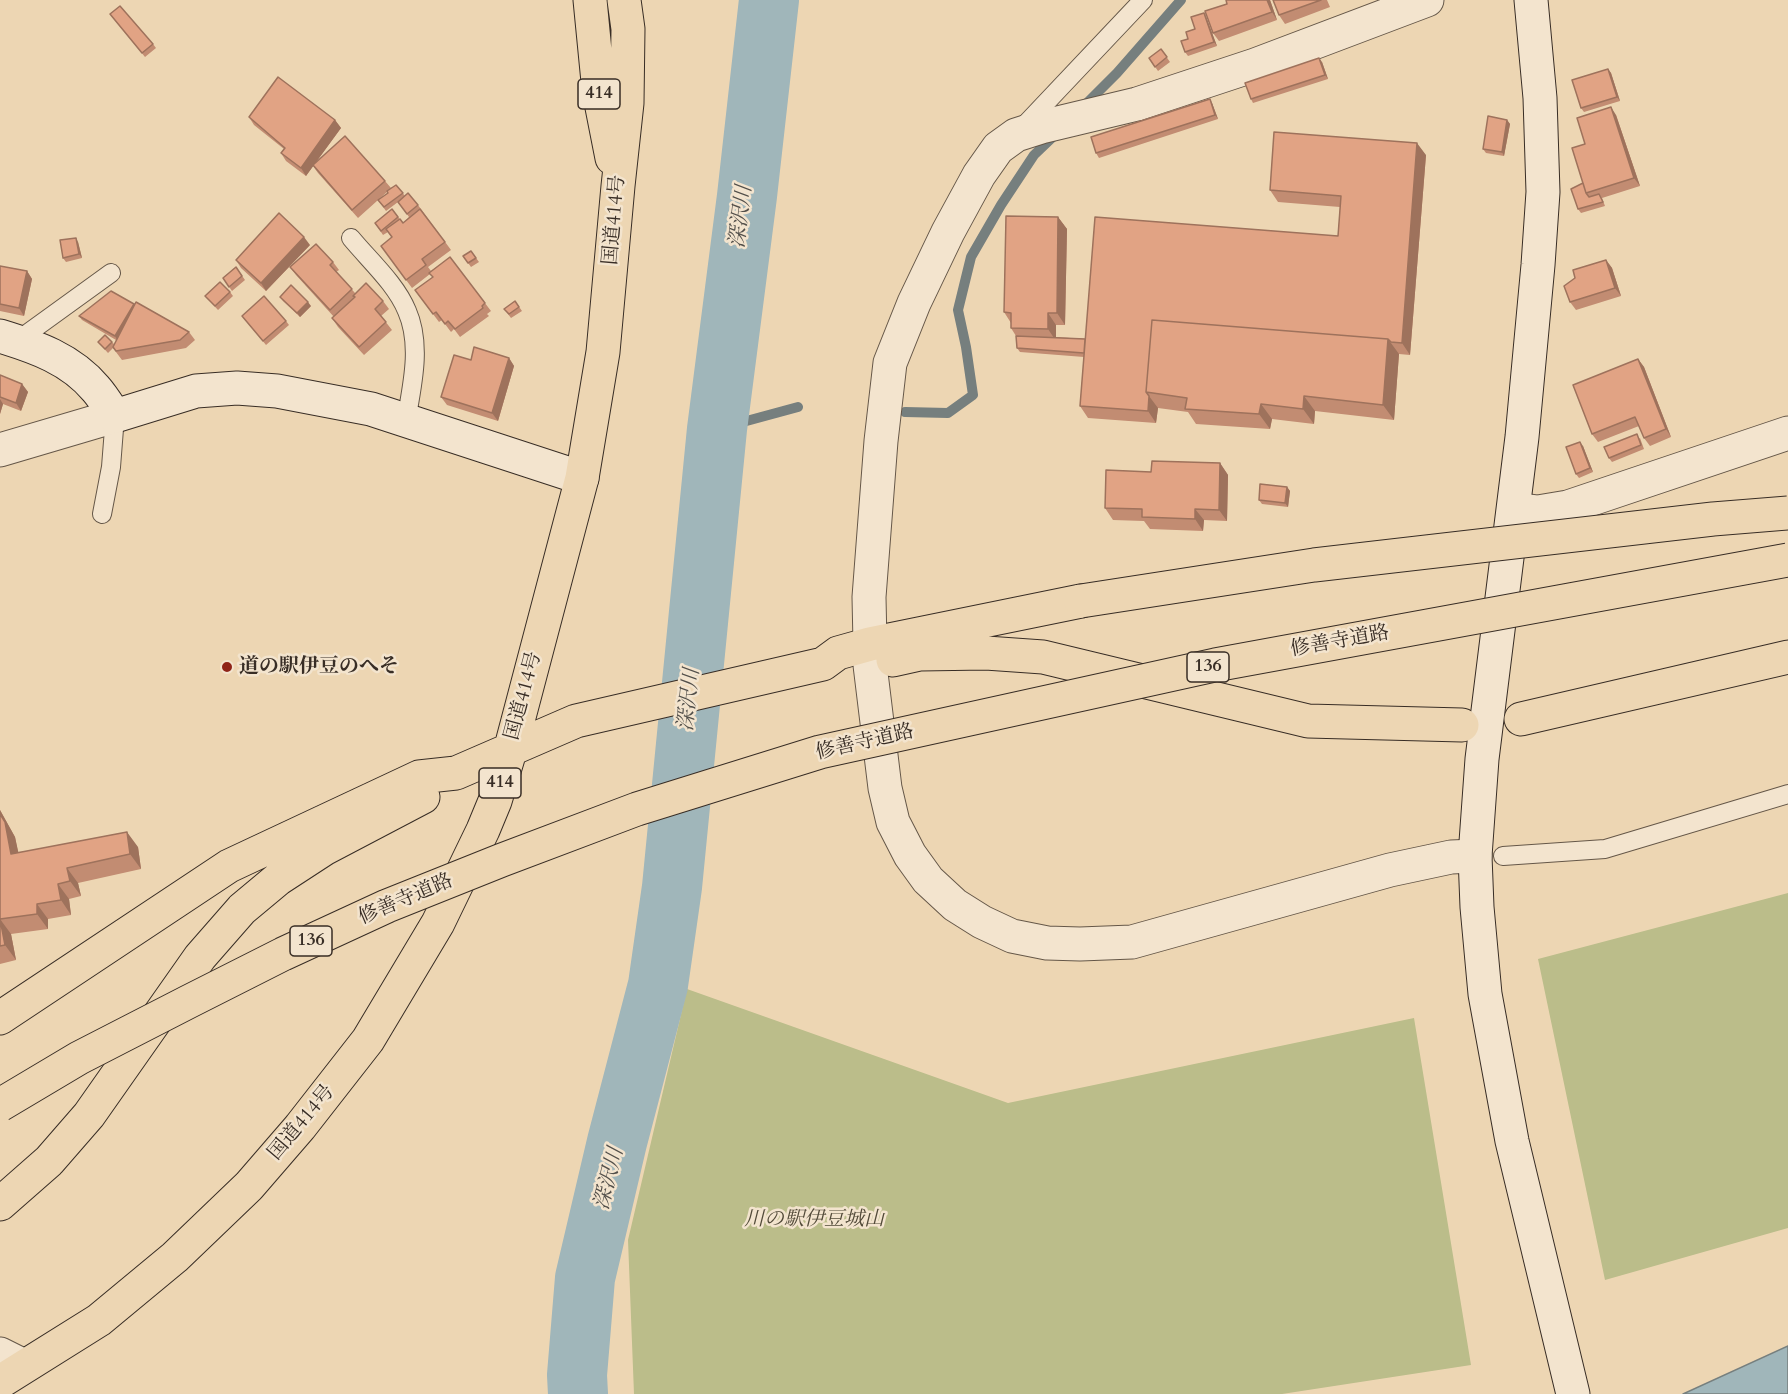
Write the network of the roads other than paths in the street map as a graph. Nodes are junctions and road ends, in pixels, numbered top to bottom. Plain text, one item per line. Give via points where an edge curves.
1 (590, 0) edge
2 (1143, 0) edge
3 (1427, 0) edge
4 (1531, 0) edge
5 (629, 10) edge
6 (1028, 131) junction
7 (618, 186) junction
8 (351, 238) dead end
9 (111, 273) dead end
10 (8, 339) edge
11 (115, 416) junction
12 (406, 421) junction
13 (1788, 433) edge
14 (0, 450) edge
15 (582, 478) junction
16 (1514, 509) junction
17 (1788, 513) edge
18 (102, 514) dead end
19 (1788, 560) edge
20 (870, 655) junction
21 (1788, 657) edge
22 (1521, 719) dead end
23 (1462, 725) dead end
24 (510, 751) junction
25 (456, 772) junction
26 (1788, 794) edge
27 (1489, 856) junction
28 (0, 1017) edge
29 (0, 1105) edge
30 (0, 1204) edge
31 (8, 1367) edge
32 (1573, 1394) edge

1 - 7 highway, 414 via 599,93
2 - 6 lane
3 - 6 street via 1255,65 1137,104
4 - 16 street via 1543,192
5 - 7 highway, 国道414号 / 414 via 627,103
6 - 20 street via 998,148 979,175 914,303 890,363 869,597
7 - 15 highway, 国道414号 / 414 via 603,352
8 - 12 lane via 407,311 414,368
9 - 10 lane
10 - 11 street via 66,362 96,388
11 - 12 street via 196,391 237,388 324,400
11 - 14 street
11 - 18 lane
12 - 15 street
13 - 16 street via 1568,507 1538,512
15 - 24 highway, 国道414号 / 414
16 - 27 street via 1482,759
17 - 20 highway, bridge via 1314,565 1081,601
19 - 29 highway, 修善寺道路 / 136, bridge via 1215,665 820,752 637,809 387,906 158,1017
20 - 23 highway via 986,652 1043,657 1308,721
20 - 24 highway via 838,653 823,664 576,721
20 - 27 street via 885,788 893,822 928,880 955,905 1012,936 1047,943 1132,942 1390,870 1451,857
21 - 22 highway
24 - 25 highway
24 - 31 highway, 国道414号 / 414 via 495,801 438,923 368,1040 338,1080 249,1186 175,1257 99,1320
25 - 28 highway via 419,777 229,866
25 - 30 highway via 422,799 324,849 242,909 200,957 89,1115 49,1161
26 - 27 lane via 1605,849
27 - 32 street via 1477,907 1485,994 1512,1141

